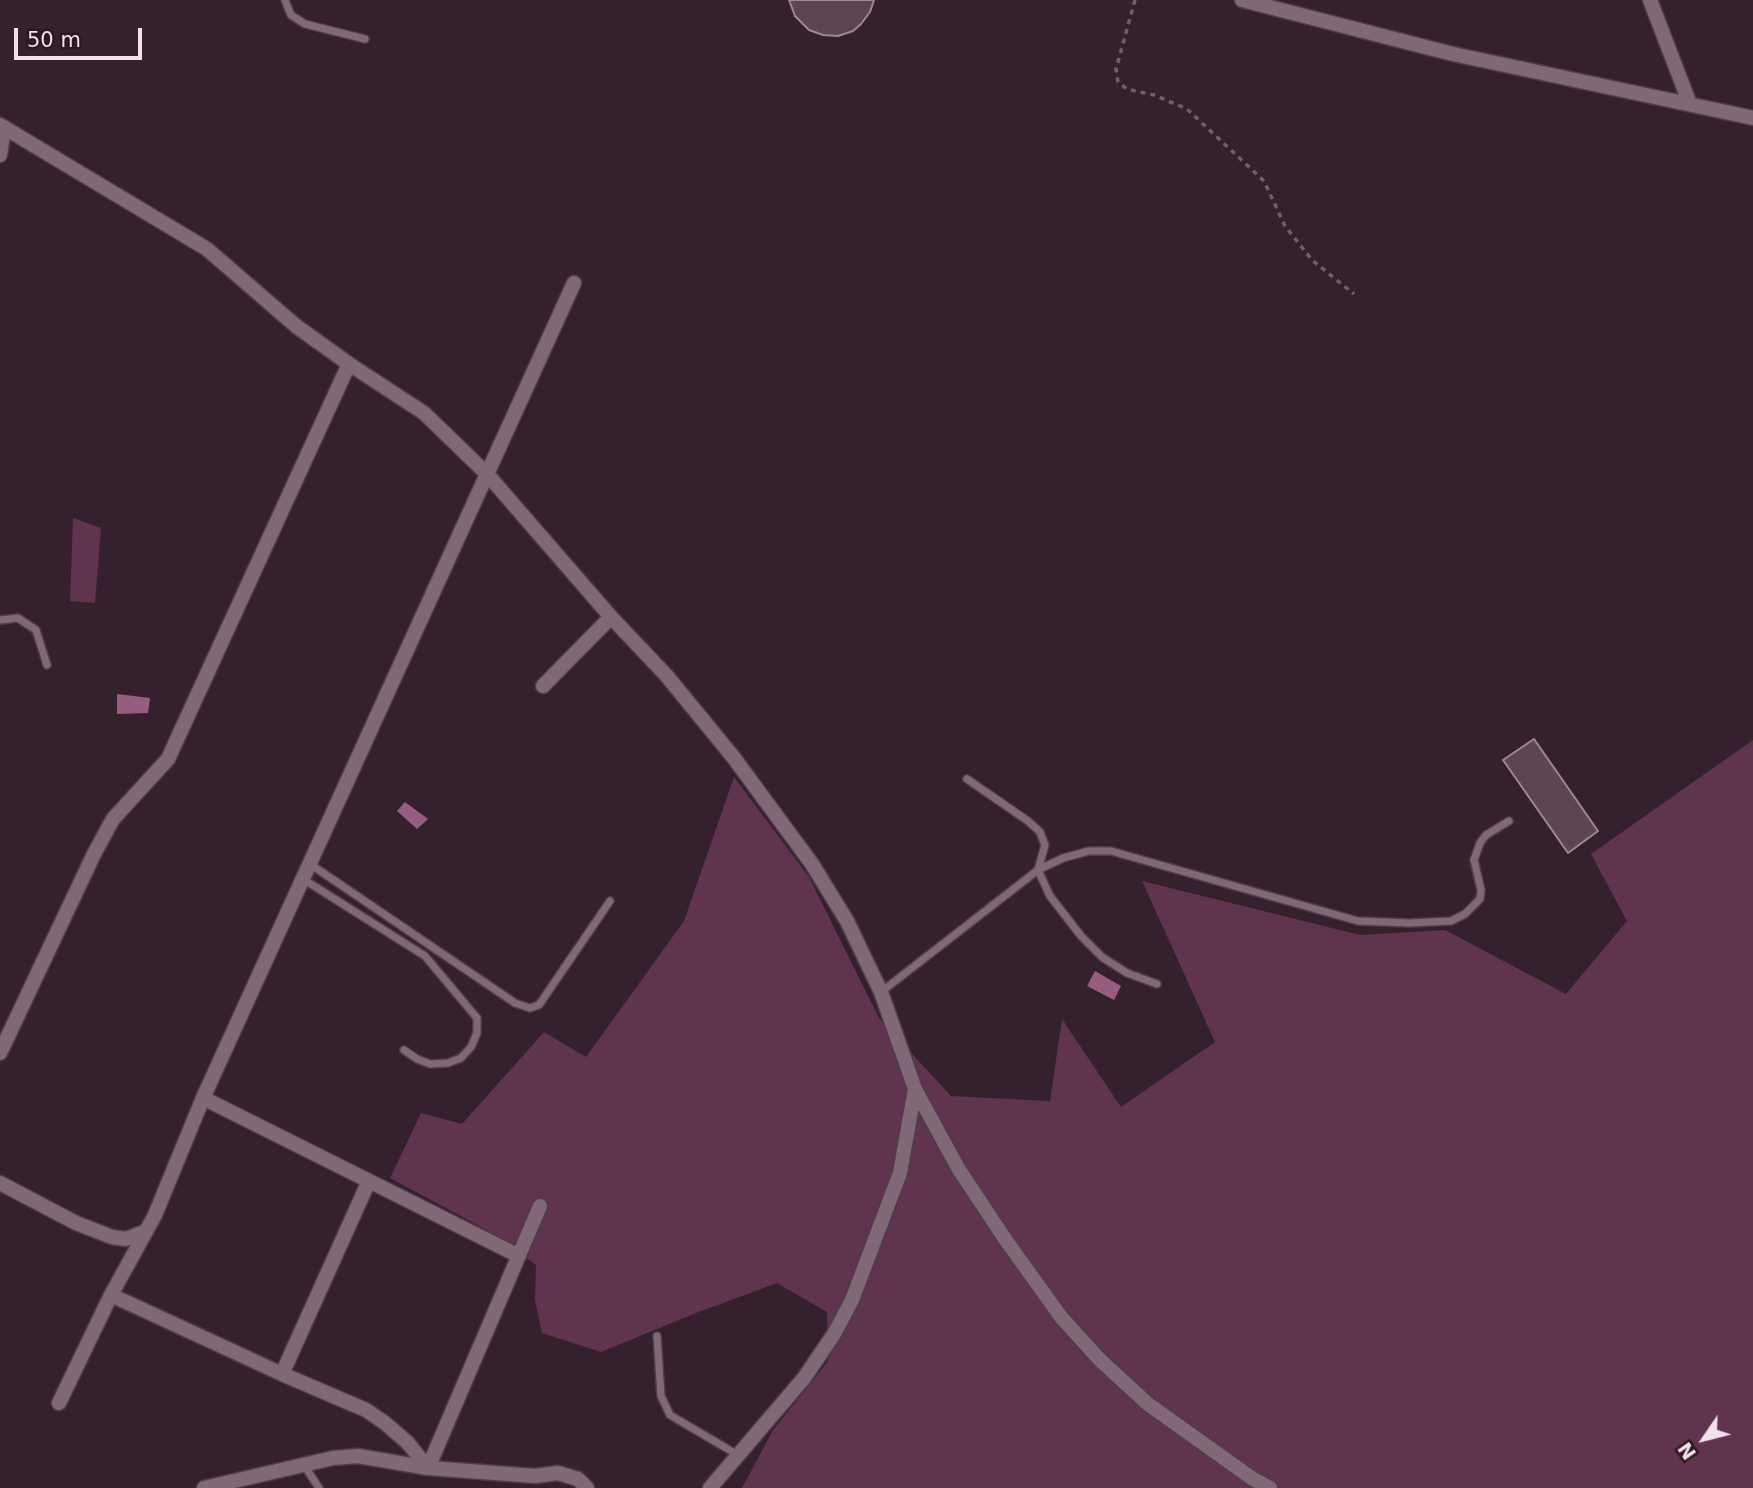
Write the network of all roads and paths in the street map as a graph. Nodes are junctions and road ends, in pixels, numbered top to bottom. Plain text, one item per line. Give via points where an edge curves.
1 (285, 0) edge
2 (1135, 0) edge
3 (1242, 0) edge
4 (1650, 0) edge
5 (365, 39) dead end
6 (1690, 104) junction
7 (1753, 118) edge
8 (2, 127) edge
9 (0, 155) edge
10 (574, 283) dead end
11 (1354, 294) dead end
12 (349, 364) junction
13 (487, 474) junction
14 (611, 617) junction
15 (0, 620) edge
16 (47, 665) dead end
17 (543, 687) dead end
18 (967, 779) dead end
19 (1509, 821) dead end
20 (310, 864) junction
21 (1038, 870) junction
22 (303, 879) junction
23 (610, 901) dead end
24 (1157, 984) dead end
25 (880, 992) junction
26 (404, 1050) dead end
27 (0, 1053) edge
28 (915, 1089) junction
29 (203, 1098) junction
30 (369, 1181) junction
31 (0, 1183) edge
32 (540, 1206) dead end
33 (144, 1232) junction
34 (519, 1256) junction
35 (111, 1295) junction
36 (657, 1336) dead end
37 (282, 1374) junction
38 (60, 1404) dead end
39 (738, 1455) junction
40 (304, 1465) junction
41 (428, 1468) junction
42 (204, 1488) edge
43 (319, 1488) edge
44 (587, 1488) edge
45 (710, 1488) edge
46 (1270, 1488) edge

1 - 5 lane via 290,15 305,24
2 - 11 path via 1116,69 1118,82 1187,109 1264,181 1285,226 1312,260
3 - 6 street via 1452,54
4 - 6 street
6 - 7 street
8 - 9 street
8 - 12 street via 207,249 265,301
10 - 13 street
12 - 13 street via 424,413
12 - 27 street via 168,759 113,818
13 - 14 street
13 - 20 street
14 - 17 street
14 - 25 street via 734,758 812,864
15 - 16 lane via 18,618 36,630
18 - 21 lane via 1040,832 1045,845
19 - 21 lane via 1479,844 1474,860 1480,899 1451,921 1358,921 1111,850 1063,858
20 - 22 street
20 - 23 lane via 515,1003 530,1008 539,1005
21 - 24 lane via 1050,896 1102,957
21 - 25 lane
22 - 26 lane via 425,956 477,1018 477,1033 461,1058 430,1064
22 - 29 street
25 - 28 street
28 - 39 street via 900,1173 852,1300 804,1378
28 - 46 street via 958,1168 1061,1317 1148,1404
29 - 30 street
29 - 33 street
30 - 34 street
30 - 37 street
31 - 33 street via 112,1237 126,1240
32 - 34 street
33 - 35 street
34 - 41 street
35 - 37 street
35 - 38 street
36 - 39 lane via 661,1396 670,1415
37 - 41 street via 366,1410 408,1443
39 - 45 street
40 - 41 street via 358,1456
40 - 42 street
40 - 43 lane
41 - 44 street via 535,1476 558,1473 578,1479

